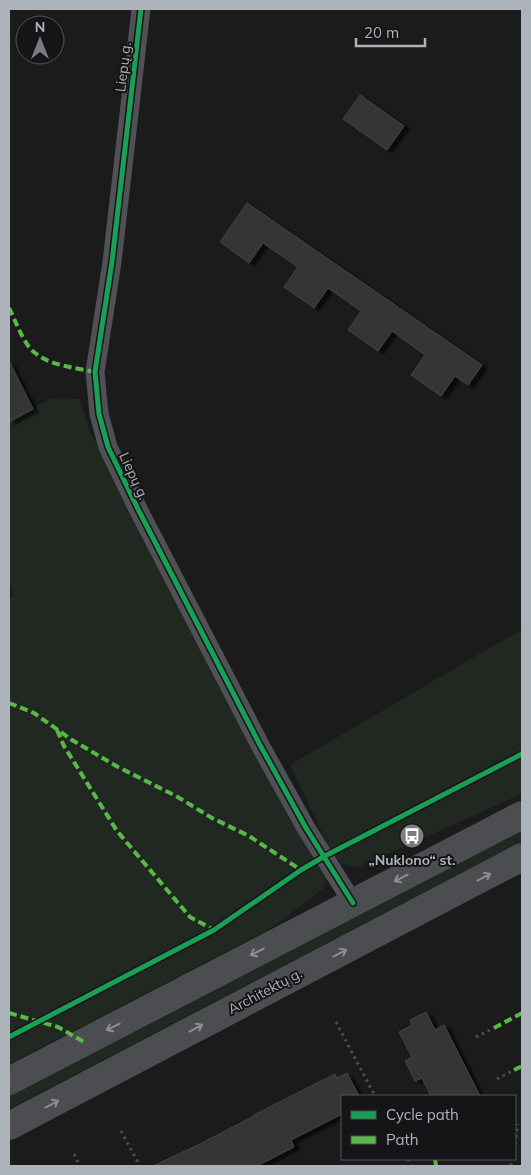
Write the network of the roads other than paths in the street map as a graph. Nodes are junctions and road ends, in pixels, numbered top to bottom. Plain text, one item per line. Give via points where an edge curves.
1 (141, 9) edge
2 (522, 815) edge
3 (522, 857) edge
4 (353, 903) junction
5 (9, 1081) edge
6 (9, 1126) edge

1 - 4 street, Liepų g. via 112,262 95,372 99,414 108,447 138,511 306,828
2 -> 4 main road
6 -> 3 main road, Architektų g.
4 -> 5 main road

